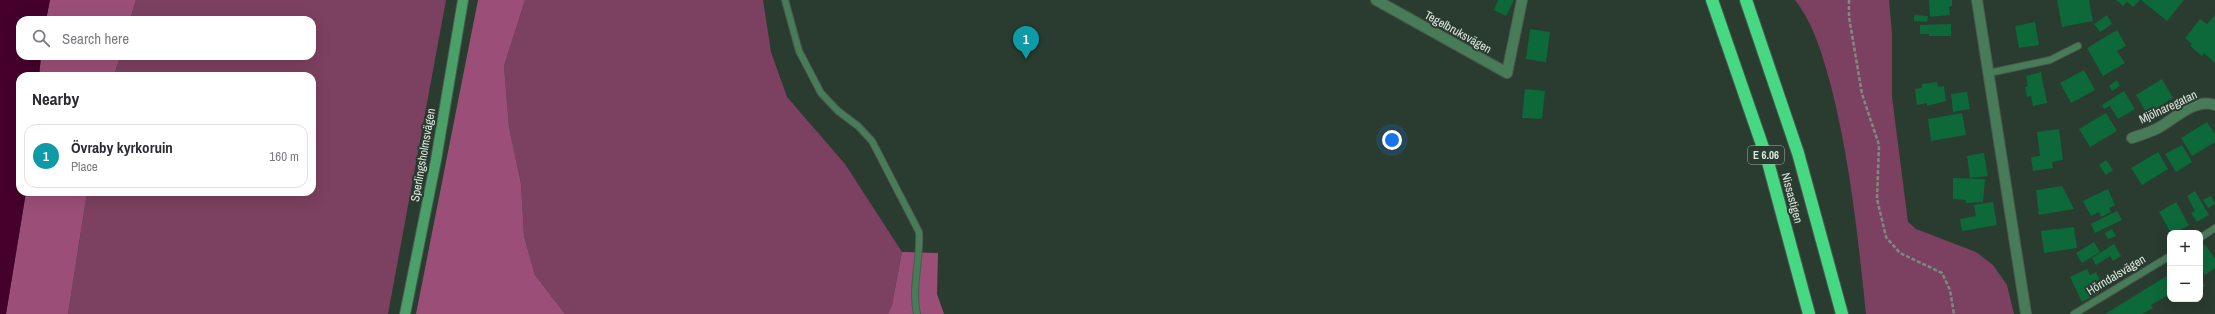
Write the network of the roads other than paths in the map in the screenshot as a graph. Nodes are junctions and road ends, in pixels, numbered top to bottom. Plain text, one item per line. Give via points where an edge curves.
1 (463, 0) edge
2 (785, 0) edge
3 (1376, 0) edge
4 (1522, 0) edge
5 (1712, 0) edge
6 (1746, 0) edge
7 (1977, 0) edge
8 (1387, 3) edge
9 (2078, 46) dead end
10 (1989, 72) junction
11 (2215, 105) edge
12 (2132, 138) dead end
13 (2215, 228) edge
14 (2203, 236) edge
15 (2167, 258) edge
16 (405, 314) edge
17 (917, 314) edge
18 (1809, 314) edge
19 (1842, 314) edge
20 (2026, 314) edge
21 (2074, 314) edge

1 - 16 street, Sperlingsholmsvägen via 436,160
2 - 17 lane via 799,51 821,93 872,142 919,232 921,248 915,304
3 - 8 street, Tegelbruksvägen
4 - 8 street, Tegelbruksvägen via 1507,73
5 - 18 highway, Nissastigen / E 6.06 via 1768,162
6 - 19 highway, Nissastigen / E 6.06 via 1798,153
7 - 10 street
9 - 10 lane via 2050,60
10 - 20 street
11 - 12 street, Mjölnaregatan via 2196,105 2156,129
13 - 14 lane
15 - 21 lane, Hörndalsvägen

